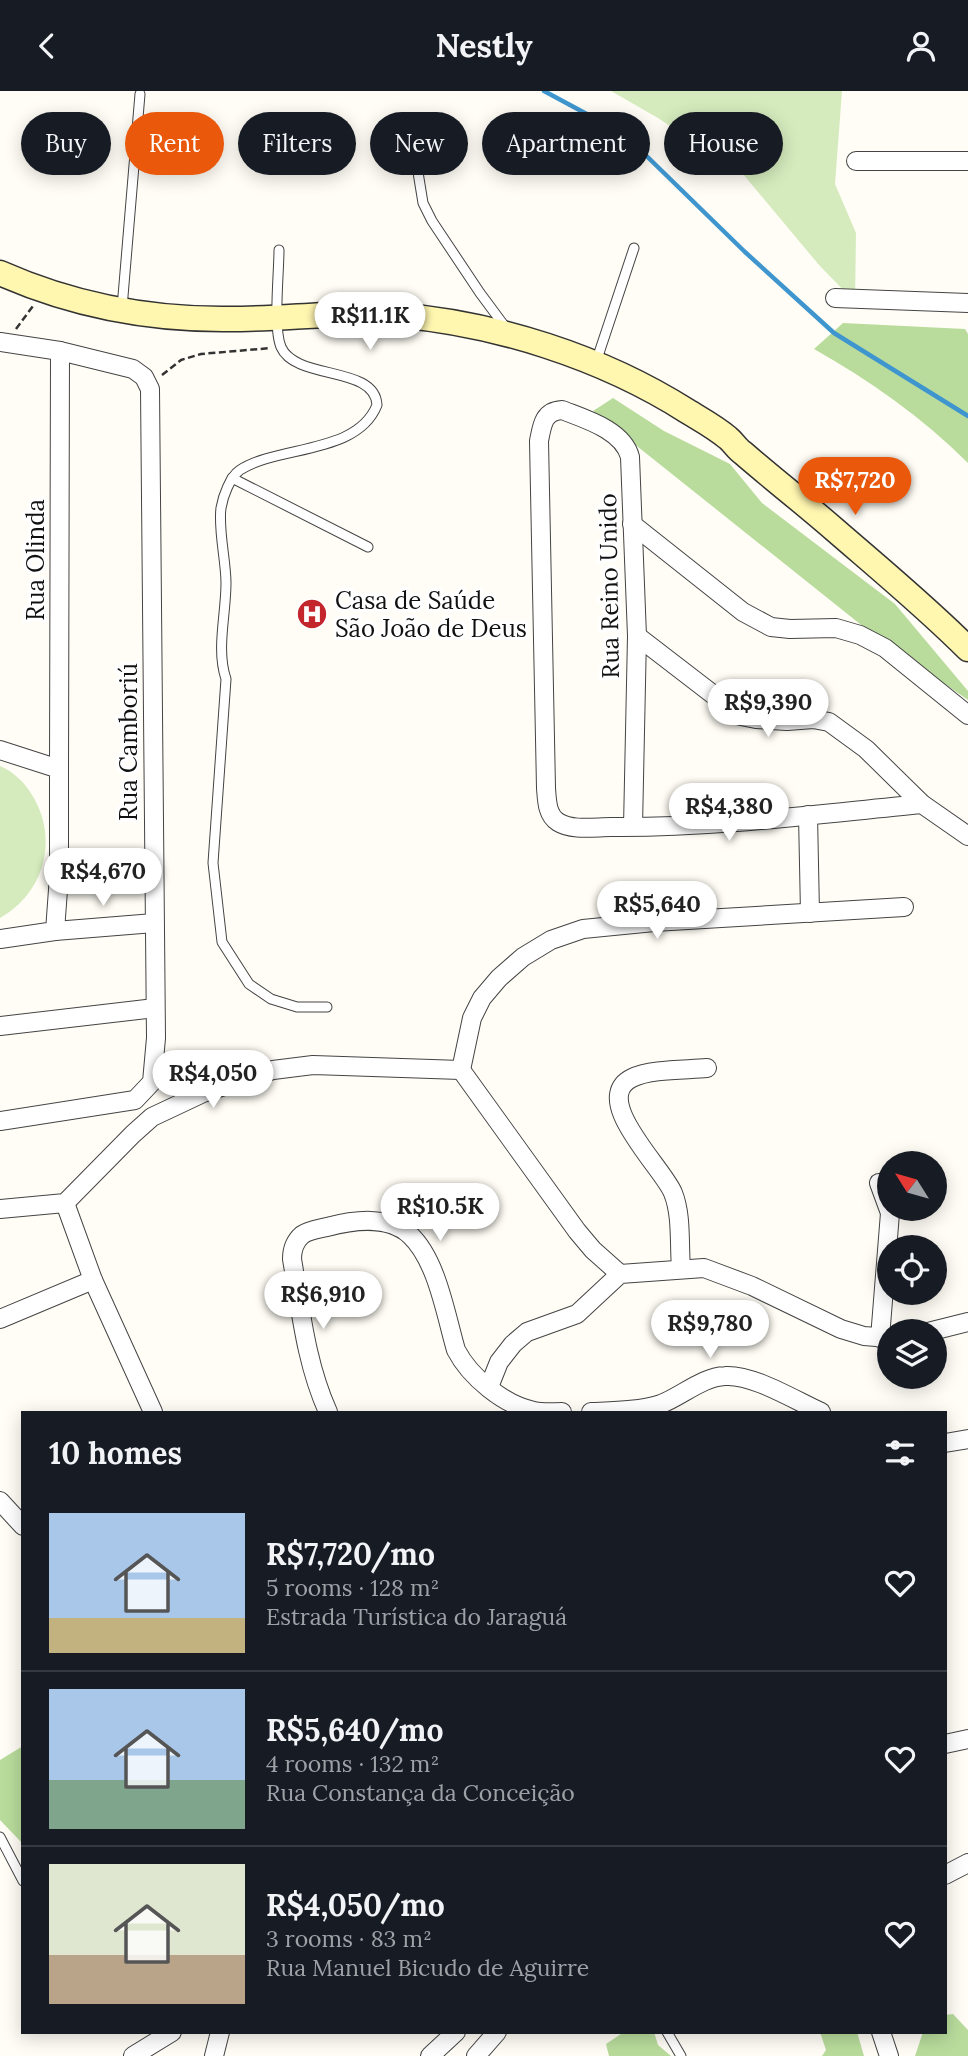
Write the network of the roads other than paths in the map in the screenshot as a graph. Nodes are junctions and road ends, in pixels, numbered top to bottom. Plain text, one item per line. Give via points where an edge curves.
1 (140, 94) dead end
2 (856, 161) dead end
3 (968, 161) edge
4 (418, 175) edge
5 (634, 248) dead end
6 (279, 250) dead end
7 (0, 273) edge
8 (0, 289) edge
9 (835, 297) dead end
10 (968, 303) edge
11 (121, 310) junction
12 (279, 332) junction
13 (512, 335) junction
14 (3, 342) edge
15 (60, 351) junction
16 (596, 364) junction
17 (740, 451) junction
18 (232, 478) junction
19 (632, 524) junction
20 (368, 547) dead end
21 (939, 620) junction
22 (636, 636) junction
23 (968, 642) edge
24 (968, 649) edge
25 (968, 715) edge
26 (0, 750) edge
27 (59, 769) junction
28 (922, 804) junction
29 (808, 815) junction
30 (633, 827) junction
31 (968, 836) edge
32 (904, 907) dead end
33 (810, 913) junction
34 (154, 923) junction
35 (55, 932) junction
36 (0, 939) edge
37 (327, 1007) dead end
38 (155, 1008) junction
39 (0, 1026) edge
40 (707, 1068) dead end
41 (461, 1070) junction
42 (0, 1121) edge
43 (65, 1203) junction
44 (0, 1209) edge
45 (890, 1221) edge
46 (681, 1268) junction
47 (620, 1274) junction
48 (93, 1280) junction
49 (0, 1319) edge
50 (885, 1319) edge
51 (968, 1322) edge
52 (947, 1327) edge
53 (877, 1337) edge
54 (489, 1387) junction
55 (153, 1411) edge
56 (328, 1411) edge
57 (536, 1411) edge
58 (607, 1411) edge
59 (819, 1411) edge
60 (968, 1439) edge
61 (947, 1443) edge
62 (0, 1501) edge
63 (21, 1524) edge
64 (968, 1739) edge
65 (947, 1744) edge
66 (0, 1836) edge
67 (968, 1863) edge
68 (947, 1874) edge
69 (21, 1877) edge
70 (169, 2034) edge
71 (220, 2034) edge
72 (455, 2034) edge
73 (495, 2034) edge
74 (668, 2034) edge
75 (882, 2034) edge
76 (133, 2056) edge
77 (214, 2056) edge
78 (430, 2056) edge
79 (476, 2056) edge
80 (681, 2056) edge
81 (889, 2056) edge

1 - 11 lane
2 - 3 street
4 - 13 lane via 423,203 432,221
5 - 16 lane
6 - 12 lane
7 - 11 main road via 81,303
8 - 12 main road via 100,320 169,331
9 - 10 street
11 - 12 main road via 222,319
12 - 13 main road via 397,315
12 - 17 main road via 378,329 487,342 572,368
12 - 18 lane via 288,357 353,379 374,393 377,405 367,422 352,433 259,462
13 - 16 main road
14 - 15 street
15 - 27 street, Rua Olinda
15 - 34 street, Rua Camboriú via 133,369 147,381
16 - 17 main road via 676,404
17 - 21 main road
18 - 20 lane
18 - 37 lane via 221,508 226,582 220,662 226,679 213,863 220,934 249,984 271,999 297,1007
19 - 22 street, Rua Reino Unido
19 - 25 street via 743,612 771,627 836,628 860,635 885,648
19 - 30 street, Rua Reino Unido via 628,448 609,431 562,410 547,414 540,442 548,807 559,823 570,827
21 - 23 main road
21 - 24 main road
22 - 28 street via 741,716 828,722 866,749
22 - 30 street, Rua Reino Unido
26 - 27 street
27 - 35 street, Rua Olinda
28 - 29 street
28 - 31 street
29 - 30 street via 717,825
29 - 33 street
32 - 33 street
33 - 41 street via 583,929 551,940 523,957 482,997 472,1018
34 - 35 street
34 - 38 street, Rua Camboriú
35 - 36 street
38 - 39 street
38 - 42 street, Rua Camboriú via 152,1082 135,1100
40 - 46 street via 644,1075 630,1079 619,1093 629,1130 673,1193
41 - 43 street via 313,1065 273,1070 203,1093 152,1117
41 - 47 street via 577,1231
43 - 44 street
43 - 48 street
45 - 50 street
46 - 47 street
46 - 53 street via 724,1274 841,1329
47 - 54 street via 577,1314 527,1332 513,1344
48 - 49 street
48 - 55 street
51 - 52 street
54 - 56 street via 461,1361 432,1268 416,1243 399,1227 353,1221 310,1231 292,1249 307,1356
54 - 57 street via 520,1407
58 - 59 street via 662,1403 724,1375 761,1384
60 - 61 street
62 - 63 street
64 - 65 street
66 - 69 lane
67 - 68 street
70 - 76 street
71 - 77 street
72 - 78 street
73 - 79 street
74 - 80 lane
75 - 81 street

